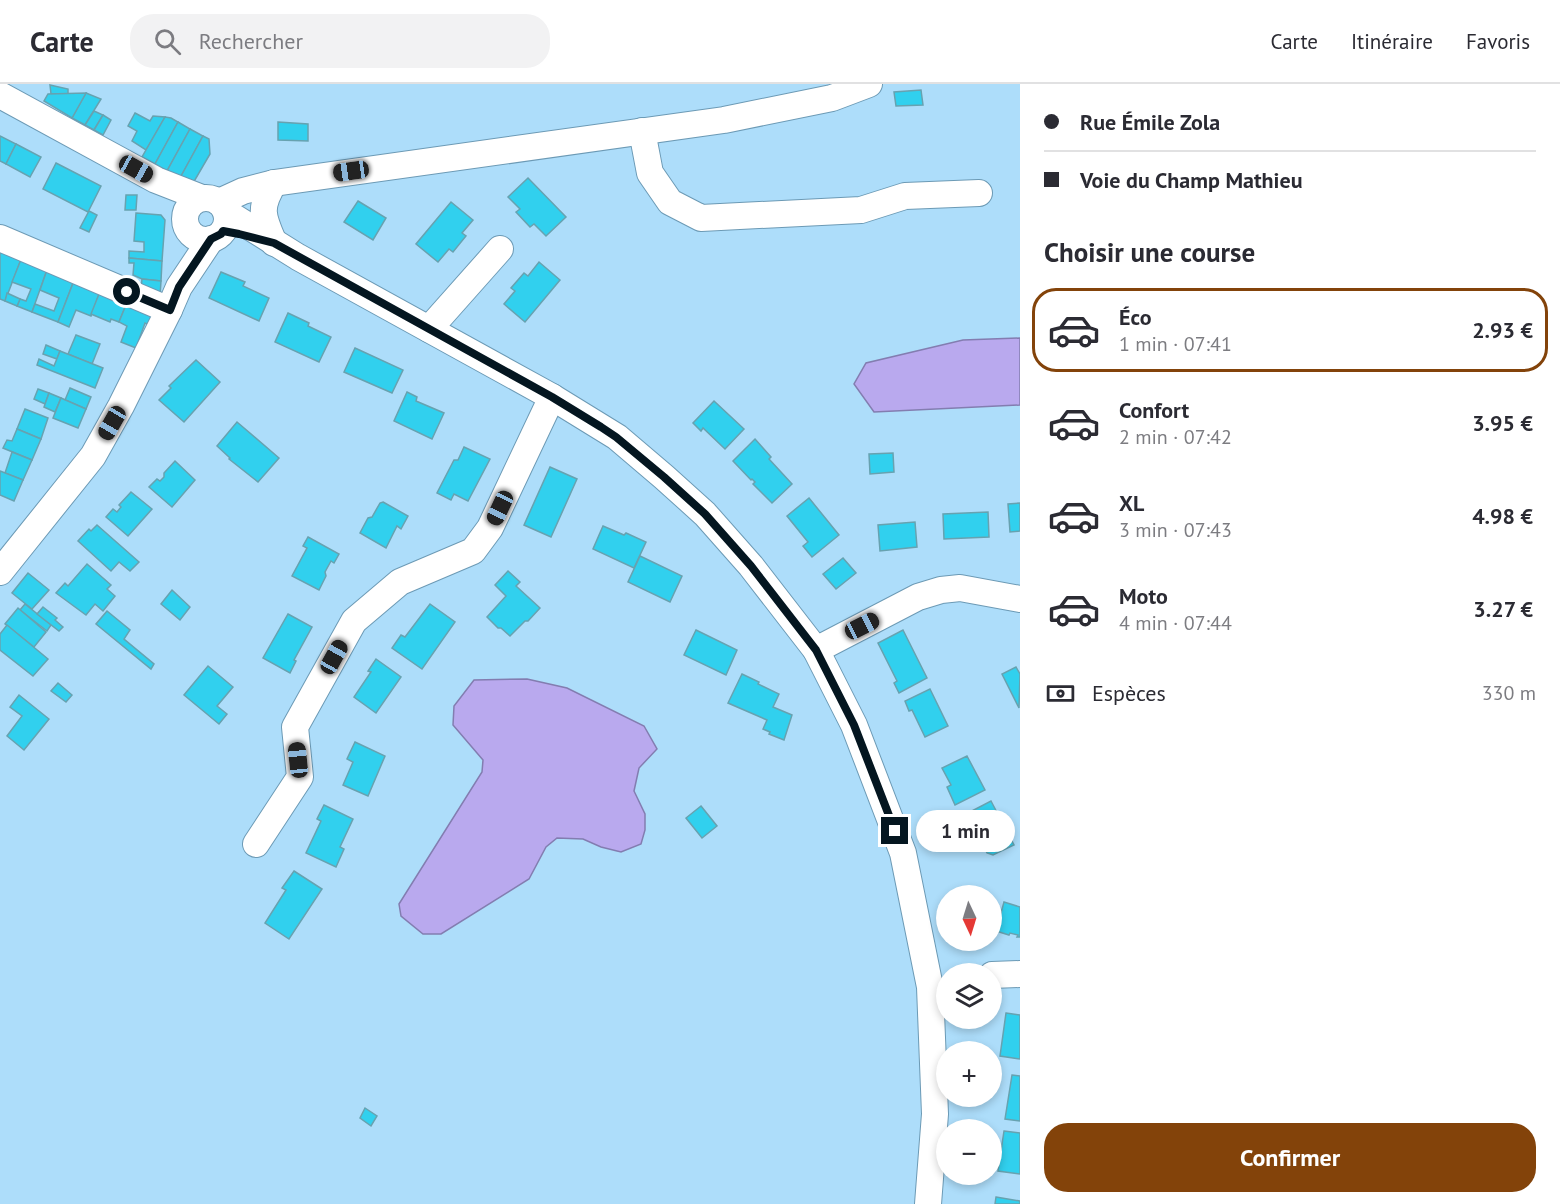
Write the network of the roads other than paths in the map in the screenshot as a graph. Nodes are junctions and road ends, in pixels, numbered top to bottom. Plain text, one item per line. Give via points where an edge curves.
1 (869, 84) edge
2 (0, 95) edge
3 (642, 131) junction
4 (156, 180) junction
5 (274, 183) junction
6 (979, 193) dead end
7 (216, 217) junction
8 (186, 221) junction
9 (0, 238) edge
10 (274, 243) junction
11 (500, 249) dead end
12 (179, 287) junction
13 (170, 310) junction
14 (429, 329) junction
15 (552, 397) junction
16 (0, 572) edge
17 (1020, 599) edge
18 (816, 650) junction
19 (256, 844) dead end
20 (1020, 974) edge
21 (1002, 975) edge
22 (936, 978) edge
23 (937, 1029) edge
24 (928, 1204) edge

1 - 3 street via 832,98 724,120
2 - 4 street
3 - 5 street
3 - 6 street via 650,173 670,202 701,218 861,210 905,196
4 - 7 street
4 - 8 street
5 - 7 street via 243,191
5 - 10 street via 266,197 263,217
7 - 8 street via 205,240 194,235
7 - 10 street via 239,234
7 - 12 street
8 - 12 street via 186,256
9 - 13 street
10 - 14 street
11 - 14 street
12 - 13 street
13 - 16 street via 93,456
14 - 15 street
15 - 18 street via 616,437 705,514
15 - 19 street via 490,528 473,551 400,582 354,621 295,727 300,777
17 - 18 street via 960,588 941,590 918,597
18 - 22 street via 854,725 903,853
20 - 21 street
23 - 24 street via 936,1114

